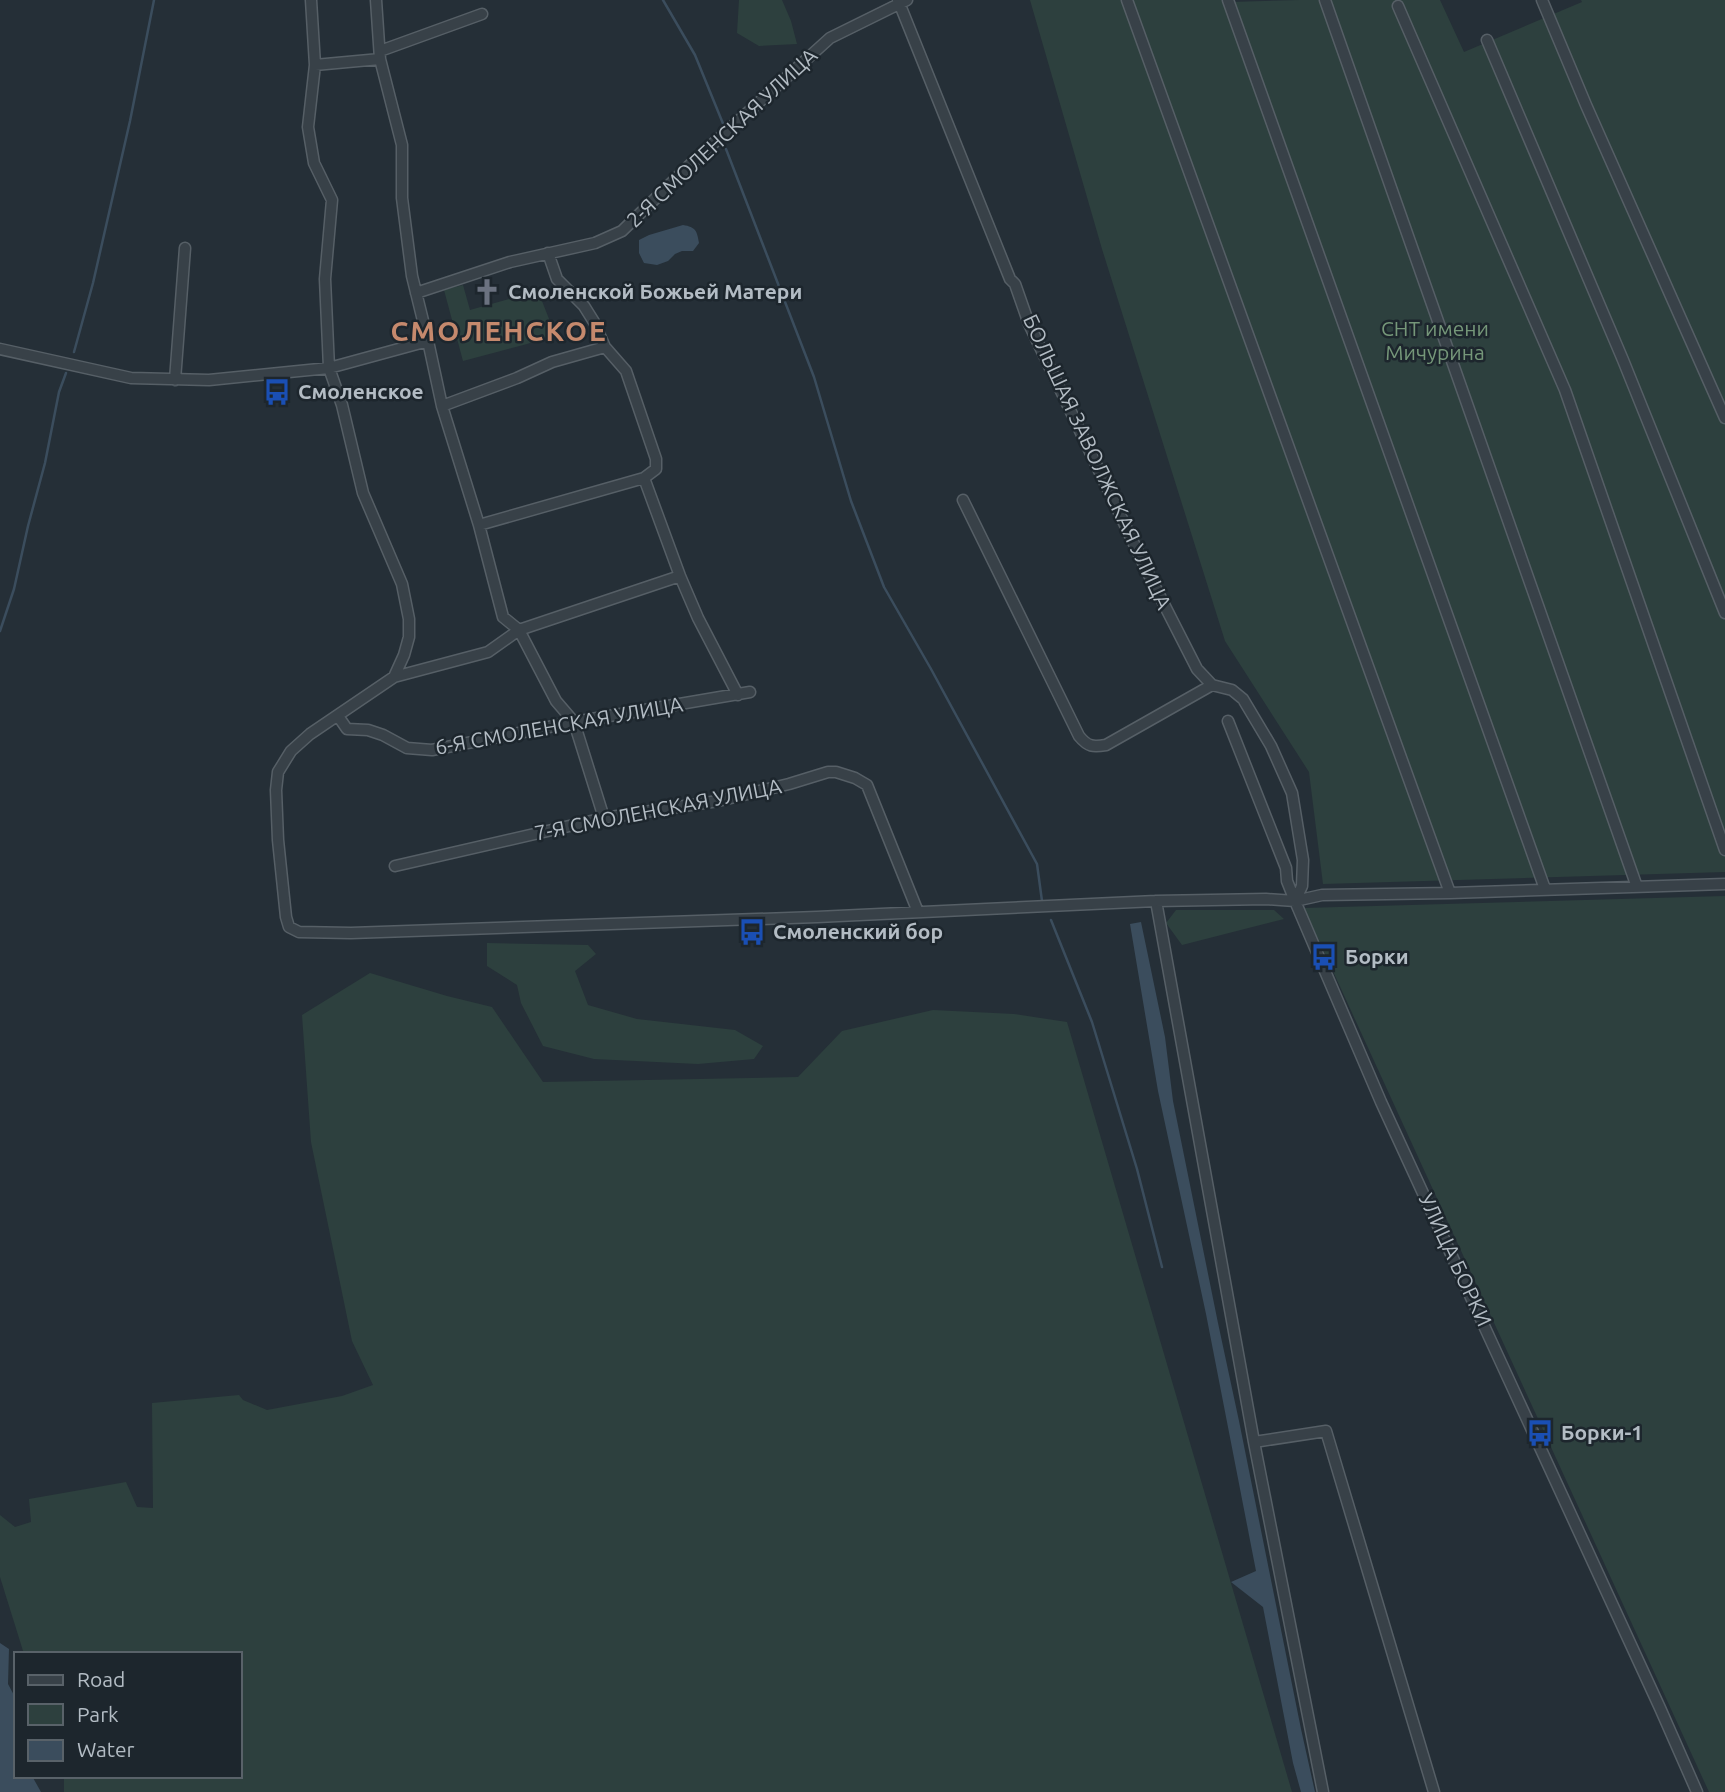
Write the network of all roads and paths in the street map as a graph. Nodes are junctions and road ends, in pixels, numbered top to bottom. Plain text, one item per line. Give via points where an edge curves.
1 (311, 0) edge
2 (376, 0) edge
3 (1127, 0) edge
4 (1228, 0) edge
5 (1325, 0) edge
6 (1542, 0) edge
7 (902, 1) edge
8 (1398, 6) dead end
9 (482, 15) dead end
10 (1487, 40) dead end
11 (380, 55) junction
12 (315, 65) junction
13 (185, 248) dead end
14 (548, 253) junction
15 (416, 293) junction
16 (429, 341) junction
17 (605, 347) junction
18 (0, 349) edge
19 (329, 368) junction
20 (175, 380) junction
21 (442, 406) junction
22 (1725, 418) edge
23 (644, 478) junction
24 (963, 500) dead end
25 (479, 525) junction
26 (680, 576) junction
27 (1725, 613) edge
28 (519, 630) junction
29 (394, 677) junction
30 (1212, 685) junction
31 (750, 692) dead end
32 (738, 695) junction
33 (338, 716) junction
34 (1228, 721) dead end
35 (574, 722) junction
36 (604, 818) junction
37 (1725, 850) edge
38 (395, 866) dead end
39 (1725, 884) edge
40 (1637, 887) junction
41 (1545, 889) junction
42 (1450, 893) junction
43 (1156, 901) junction
44 (1294, 901) junction
45 (918, 912) junction
46 (1254, 1442) junction
47 (1323, 1792) edge
48 (1434, 1792) edge
49 (1697, 1792) edge

1 - 12 street
2 - 11 street
3 - 42 street
4 - 41 street
5 - 40 street
6 - 22 street
7 - 14 street, 2-Я СМОЛЕНСКАЯ УЛИЦА via 830,38 622,231 595,243
7 - 30 street, БОЛЬШАЯ ЗАВОЛЖСКАЯ УЛИЦА via 1029,324 1191,658
8 - 37 street via 1564,390
9 - 11 street
10 - 27 street
11 - 12 street
11 - 15 street via 402,145 404,222
12 - 19 street via 308,127 314,163 332,200 325,279
13 - 20 street
14 - 15 street, 2-Я СМОЛЕНСКАЯ УЛИЦА
14 - 17 street via 557,279 584,306
15 - 16 street
16 - 19 street
16 - 21 street
17 - 21 street via 552,362
17 - 23 street via 626,371 656,459 656,470
18 - 20 street via 131,379
19 - 20 street
19 - 29 street via 363,493 405,595 409,637
21 - 25 street
23 - 25 street
23 - 26 street
24 - 30 street via 1085,744 1106,745
25 - 28 street via 503,617
26 - 28 street
26 - 32 street
28 - 29 street via 488,652
28 - 35 street via 556,701
29 - 33 street
30 - 44 street, БОЛЬШАЯ ЗАВОЛЖСКАЯ УЛИЦА via 1232,690 1243,699 1292,793 1303,860 1302,886
31 - 32 street, 6-Я СМОЛЕНСКАЯ УЛИЦА
32 - 35 street, 6-Я СМОЛЕНСКАЯ УЛИЦА
33 - 35 street, 6-Я СМОЛЕНСКАЯ УЛИЦА via 347,729 368,730 407,748 432,750
33 - 45 street via 291,751 278,772 278,840 286,917 289,926 299,932
34 - 44 street, УЛИЦА БОРКИ via 1286,868
35 - 36 street
36 - 38 street, 7-Я СМОЛЕНСКАЯ УЛИЦА
36 - 45 street, 7-Я СМОЛЕНСКАЯ УЛИЦА via 718,801 836,772 867,785
39 - 40 street
40 - 41 street
41 - 42 street
42 - 44 street via 1322,895
43 - 44 street
43 - 45 street
43 - 46 street
44 - 49 street, УЛИЦА БОРКИ via 1381,1102
46 - 47 street
46 - 48 street via 1326,1431

